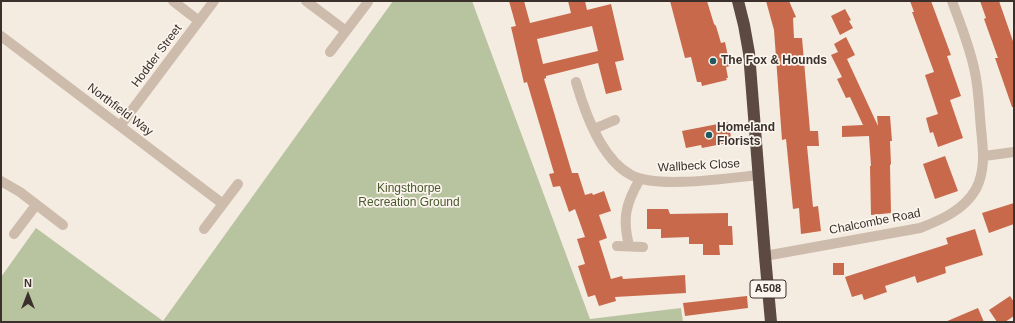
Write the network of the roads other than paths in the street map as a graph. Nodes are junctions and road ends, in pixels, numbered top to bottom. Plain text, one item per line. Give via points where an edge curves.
1 (173, 1) edge
2 (214, 1) edge
3 (306, 1) edge
4 (738, 1) edge
5 (952, 1) edge
6 (368, 2) dead end
7 (199, 21) junction
8 (346, 31) junction
9 (1, 36) edge
10 (330, 52) dead end
11 (576, 82) dead end
12 (614, 120) dead end
13 (120, 126) junction
14 (594, 129) junction
15 (1014, 152) edge
16 (984, 156) junction
17 (759, 175) junction
18 (640, 179) junction
19 (1, 181) edge
20 (238, 184) dead end
21 (223, 204) junction
22 (36, 205) junction
23 (63, 225) dead end
24 (204, 229) dead end
25 (14, 234) dead end
26 (629, 245) junction
27 (616, 246) dead end
28 (643, 247) dead end
29 (765, 256) junction
30 (771, 322) edge

1 - 7 street
2 - 7 street, Hodder Street
3 - 8 street
4 - 17 highway, A508 via 749,53
5 - 16 street, Chalcombe Road via 974,68
6 - 8 street
7 - 13 street, Hodder Street
8 - 10 street
9 - 13 street, Northfield Way
11 - 14 street, Wallbeck Close
12 - 14 street
13 - 21 street, Northfield Way
14 - 18 street, Wallbeck Close via 612,159
15 - 16 street
16 - 29 street, Chalcombe Road via 980,180 968,201 935,222 903,231
17 - 18 street, Wallbeck Close via 678,182
17 - 29 highway, A508
18 - 26 street via 626,212
19 - 22 street
20 - 21 street
21 - 24 street
22 - 23 street
22 - 25 street
26 - 27 street
26 - 28 street
29 - 30 highway, A508

